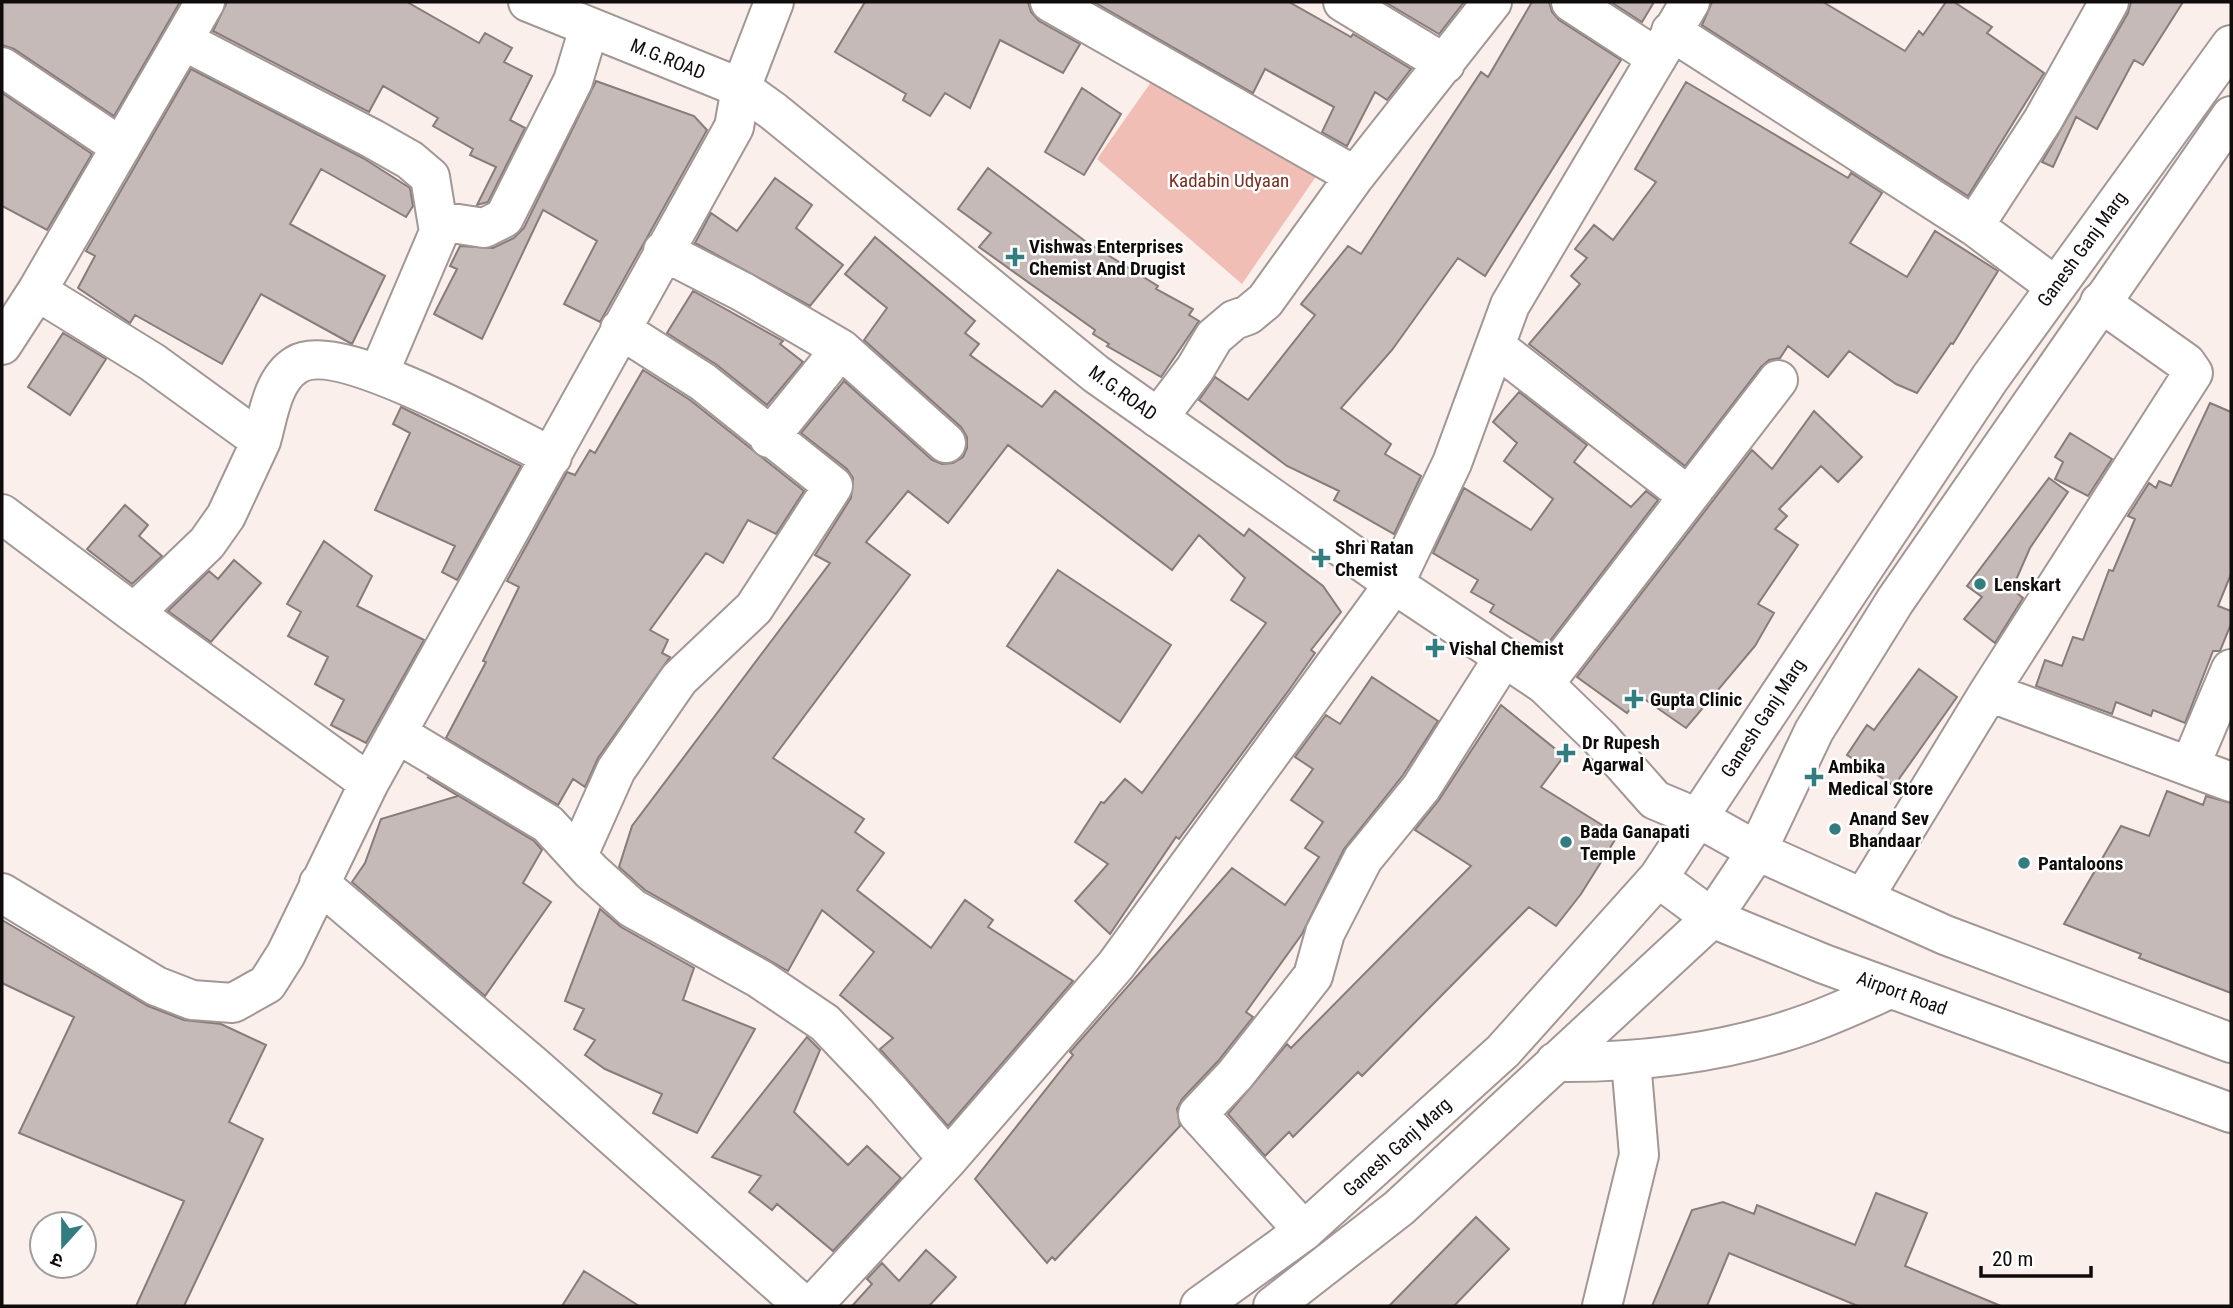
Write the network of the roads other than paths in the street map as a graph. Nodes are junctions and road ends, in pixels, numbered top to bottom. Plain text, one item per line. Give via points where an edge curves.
1 (205, 2) edge
2 (528, 2) edge
3 (774, 2) edge
4 (1050, 2) edge
5 (1343, 2) edge
6 (1492, 2) edge
7 (1571, 2) edge
8 (2109, 2) edge
9 (589, 28) junction
10 (1673, 30) edge
11 (184, 41) junction
12 (2231, 45) edge
13 (1445, 64) junction
14 (2, 66) edge
15 (741, 88) junction
16 (2231, 116) edge
17 (121, 147) junction
18 (1355, 176) junction
19 (439, 221) junction
20 (1974, 226) junction
21 (663, 251) junction
22 (2055, 286) junction
23 (37, 291) junction
24 (2100, 302) junction
25 (620, 329) junction
26 (2, 345) edge
27 (1495, 346) junction
28 (841, 349) junction
29 (379, 373) junction
30 (1778, 380) dead end
31 (1158, 418) junction
32 (769, 438) junction
33 (261, 441) junction
34 (946, 443) dead end
35 (552, 457) junction
36 (1688, 496) junction
37 (2, 514) edge
38 (1394, 584) junction
39 (134, 614) junction
40 (1504, 657) junction
41 (2231, 669) edge
42 (1544, 684) junction
43 (1989, 692) junction
44 (398, 734) junction
45 (2190, 766) junction
46 (2231, 782) edge
47 (369, 783) junction
48 (1655, 800) junction
49 (1698, 818) junction
50 (1757, 851) junction
51 (578, 855) junction
52 (1658, 878) junction
53 (318, 883) junction
54 (2, 893) edge
55 (1864, 897) junction
56 (1712, 918) junction
57 (1891, 989) junction
58 (2231, 1042) edge
59 (1631, 1061) junction
60 (1555, 1062) junction
61 (2231, 1113) edge
62 (948, 1159) junction
63 (1304, 1231) junction
64 (804, 1306) edge
65 (812, 1306) edge
66 (1200, 1306) edge
67 (1273, 1306) edge
68 (1602, 1306) edge

1 - 11 street
2 - 9 street, M.G.ROAD
3 - 15 street
4 - 18 street
5 - 13 street
6 - 13 street
7 - 10 street
8 - 20 street via 2043,120
9 - 15 street, M.G.ROAD
9 - 19 street via 573,81 504,218 484,228
10 - 20 street
10 - 27 street via 1510,305
11 - 17 street
11 - 19 street via 410,159 430,177
12 - 22 street, Ganesh Ganj Marg
13 - 18 street
14 - 17 street
15 - 21 street via 734,127
15 - 31 street, M.G.ROAD via 1096,374
16 - 24 street
17 - 23 street
18 - 31 street via 1265,301 1214,337
19 - 29 street via 439,232
20 - 22 street
21 - 25 street
21 - 28 street
22 - 49 street, Ganesh Ganj Marg
23 - 26 street
23 - 33 street via 152,362
24 - 43 street via 2186,363 2193,373
24 - 50 street via 1895,601 1814,731
25 - 32 street via 703,382
25 - 35 street
27 - 36 street
27 - 38 street via 1452,463
28 - 32 street
28 - 34 street
29 - 33 street via 314,359 296,365 279,382
29 - 35 street
30 - 36 street
31 - 38 street, M.G.ROAD
32 - 51 street via 833,486 754,608 679,679 616,770
33 - 39 street via 232,505 207,544
35 - 44 street
36 - 42 street
37 - 39 street
38 - 40 street, M.G.ROAD
38 - 62 street via 1116,965
39 - 47 street
40 - 42 street, M.G.ROAD
40 - 63 street via 1421,788 1363,859 1325,933 1313,976 1198,1114
41 - 45 street
42 - 48 street, M.G.ROAD
43 - 45 street
43 - 55 street
44 - 47 street
44 - 51 street via 548,824
45 - 46 street
47 - 53 street
48 - 49 street, M.G.ROAD
48 - 52 street
49 - 50 street, M.G.ROAD
49 - 52 street, Ganesh Ganj Marg
50 - 55 street, M.G.ROAD
50 - 56 street
51 - 62 street via 632,908 760,979 825,1023
52 - 56 street, Airport Road
52 - 63 street, Ganesh Ganj Marg via 1503,1051
53 - 54 street via 267,984 233,1003 192,1000 156,986
53 - 64 street via 536,1067
55 - 58 street, M.G.ROAD via 1945,935
56 - 57 street, Airport Road
56 - 60 street
57 - 59 street via 1766,1037
57 - 61 street, Airport Road
59 - 60 street
59 - 68 street via 1639,1155
60 - 67 street via 1399,1208
62 - 65 street
63 - 66 street, Ganesh Ganj Marg

